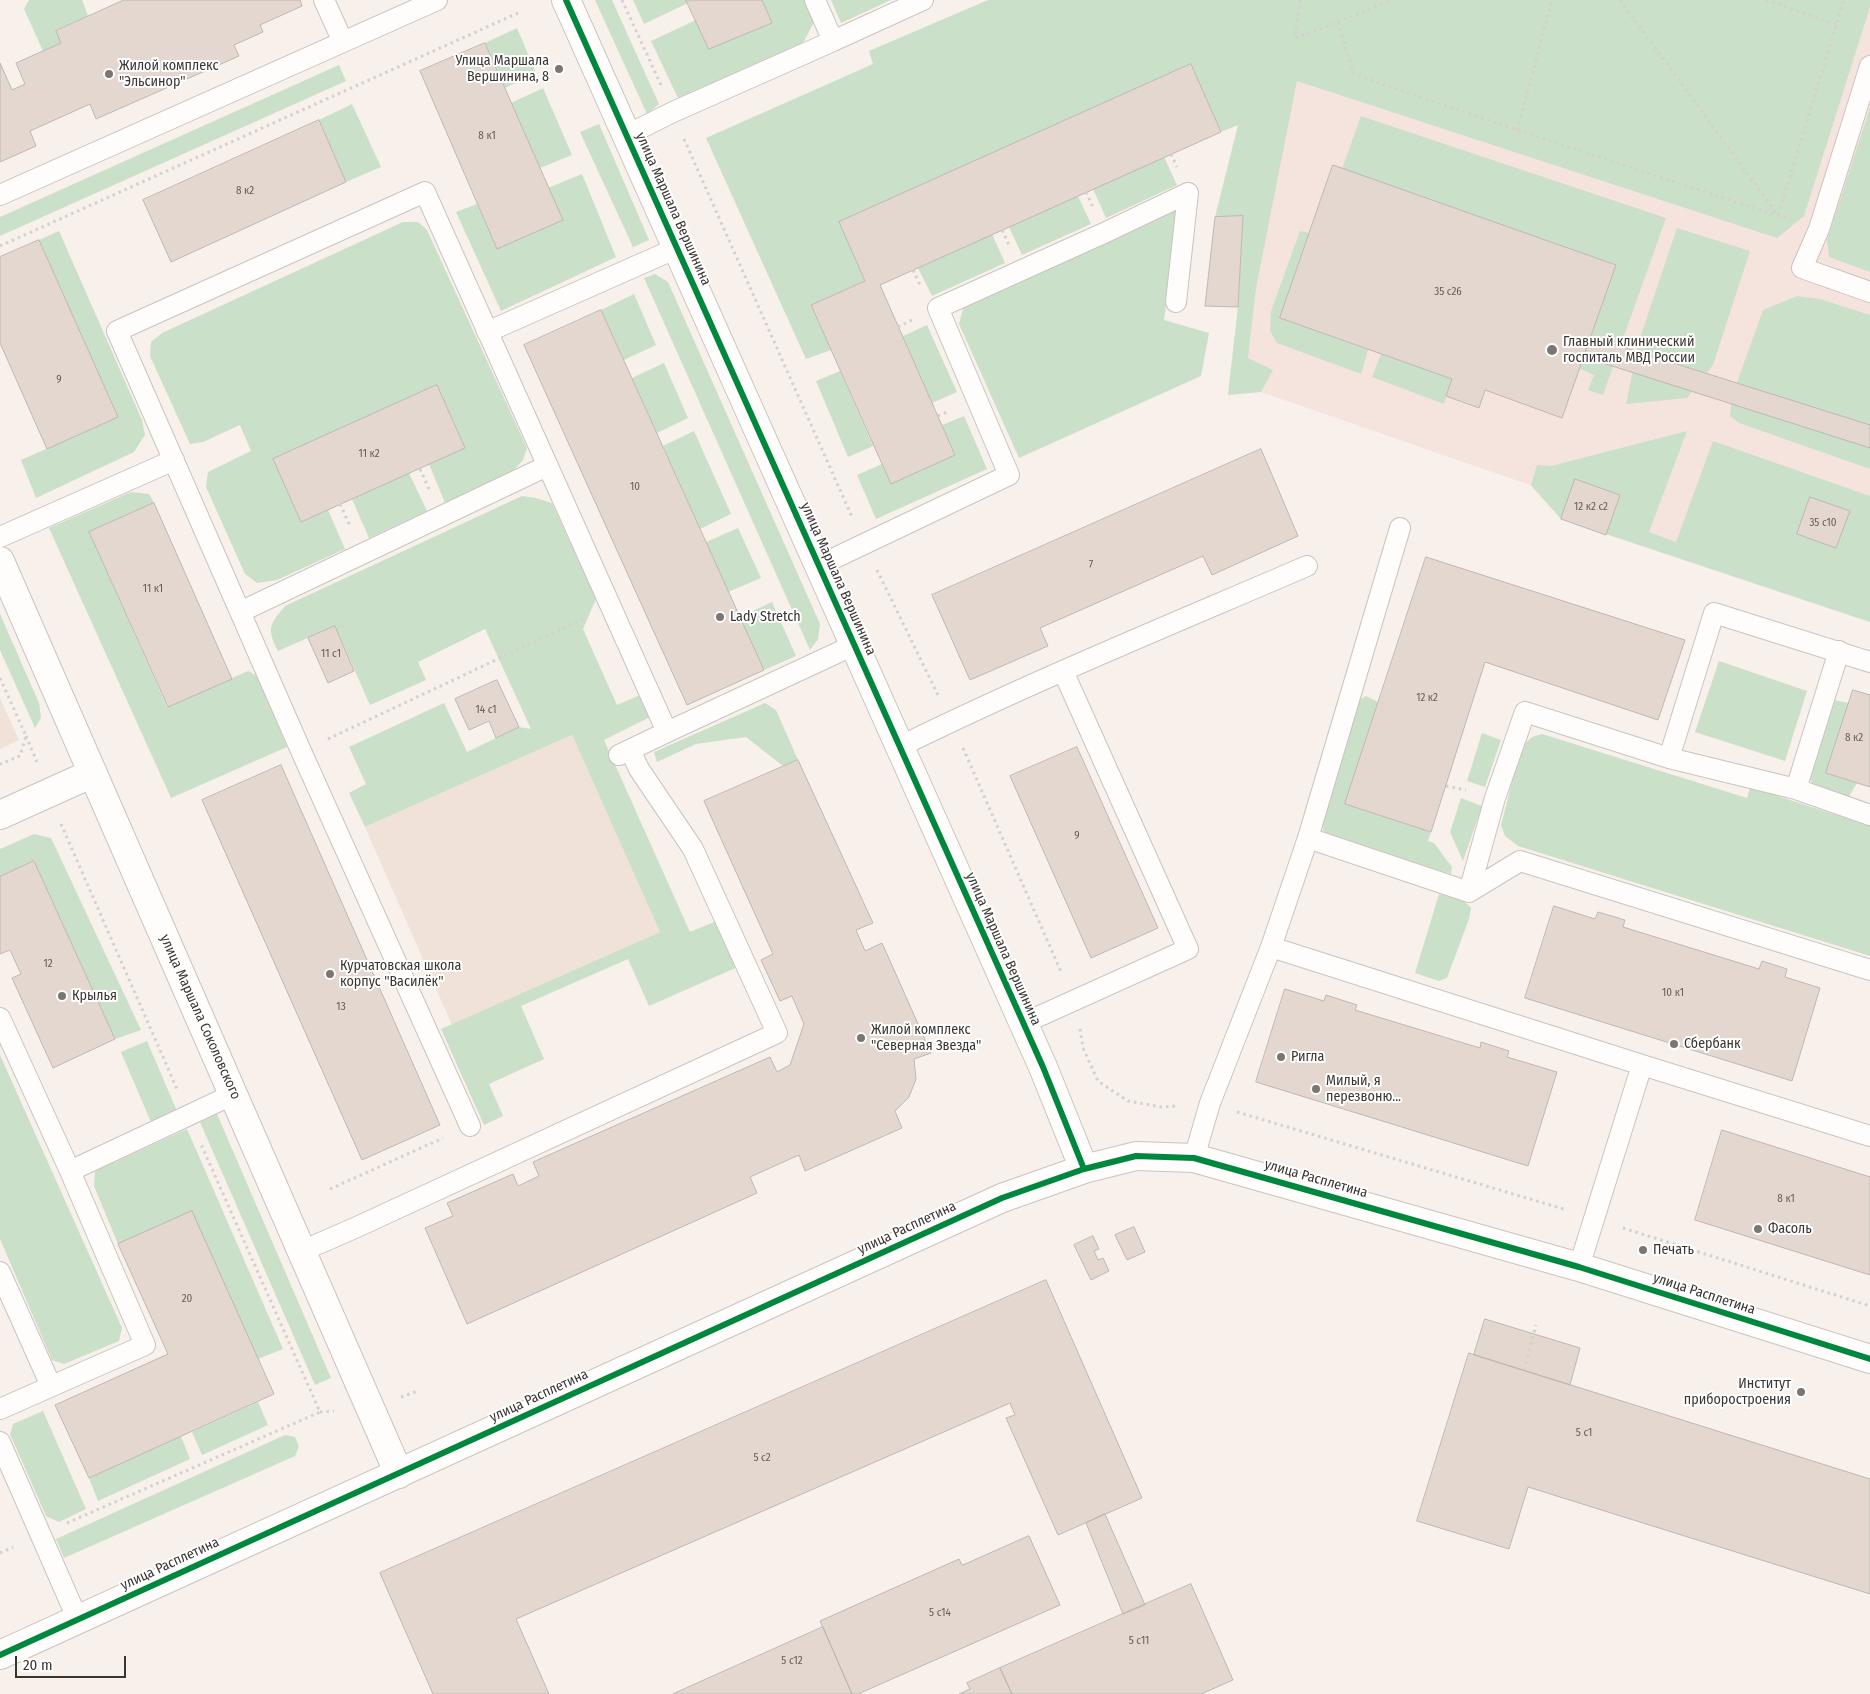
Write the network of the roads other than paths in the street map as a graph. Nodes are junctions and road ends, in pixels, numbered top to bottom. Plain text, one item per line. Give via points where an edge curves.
1 (324, 0) edge
2 (437, 0) edge
3 (566, 0) edge
4 (815, 0) edge
5 (923, 0) edge
6 (833, 41) junction
7 (344, 42) junction
8 (1870, 66) edge
9 (627, 135) junction
10 (0, 195) edge
11 (677, 248) junction
12 (1870, 292) edge
13 (1176, 302) dead end
14 (488, 332) junction
15 (174, 460) junction
16 (547, 466) junction
17 (1400, 528) dead end
18 (0, 537) edge
19 (0, 561) edge
20 (818, 566) junction
21 (1307, 566) dead end
22 (240, 612) junction
23 (854, 645) junction
24 (1839, 651) junction
25 (1870, 662) edge
26 (1063, 671) junction
27 (667, 732) junction
28 (899, 747) junction
29 (1669, 758) junction
30 (93, 773) junction
31 (1796, 789) junction
32 (0, 815) edge
33 (1870, 815) edge
34 (1308, 838) junction
35 (1469, 892) junction
36 (1272, 947) junction
37 (1870, 970) edge
38 (0, 1018) edge
39 (1022, 1024) junction
40 (1642, 1065) junction
41 (234, 1094) junction
42 (470, 1126) road end
43 (1870, 1136) edge
44 (1194, 1158) junction
45 (1084, 1169) junction
46 (70, 1172) junction
47 (302, 1250) junction
48 (1580, 1267) junction
49 (0, 1272) edge
50 (1870, 1359) edge
51 (51, 1386) junction
52 (0, 1408) edge
53 (0, 1442) edge
54 (399, 1474) junction
55 (78, 1620) junction
56 (0, 1655) edge

1 - 7 lane
2 - 7 lane
3 - 9 street, улица Маршала Вершинина
4 - 6 lane
5 - 6 lane
6 - 9 lane
7 - 10 lane
8 - 12 lane via 1819,229 1802,268
9 - 11 street, улица Маршала Вершинина
11 - 14 lane
11 - 20 street, улица Маршала Вершинина
13 - 20 lane via 1188,193 938,308 1009,475
14 - 15 lane via 424,192 117,331
14 - 16 lane
15 - 18 lane
15 - 22 lane
16 - 22 lane
16 - 27 lane
17 - 34 lane
19 - 30 street, улица Маршала Соколовского
20 - 23 street, улица Маршала Вершинина
21 - 26 lane
22 - 42 lane
23 - 27 lane
23 - 28 street, улица Маршала Вершинина
24 - 25 lane
24 - 29 lane via 1714,613
24 - 31 lane
26 - 28 lane
26 - 39 lane via 1188,949
27 - 47 lane via 624,753 639,769 694,849 776,1033
28 - 39 street, улица Маршала Вершинина
29 - 31 lane
29 - 35 lane via 1525,712
30 - 32 street
30 - 41 street, улица Маршала Соколовского
31 - 33 lane
34 - 35 lane
34 - 36 lane
35 - 37 lane via 1520,861
36 - 40 lane
36 - 44 lane via 1210,1104
38 - 46 lane
39 - 45 street, улица Маршала Вершинина
40 - 43 lane
40 - 48 lane
41 - 46 lane
41 - 47 street, улица Маршала Соколовского
44 - 45 street, улица Расплетина via 1136,1156
44 - 48 street, улица Расплетина
45 - 54 street, улица Расплетина via 1002,1198
46 - 51 lane via 145,1345
47 - 54 street, улица Маршала Соколовского
48 - 50 street, улица Расплетина
49 - 51 lane
51 - 52 lane
53 - 55 lane
54 - 55 street, улица Расплетина
55 - 56 street, улица Расплетина

